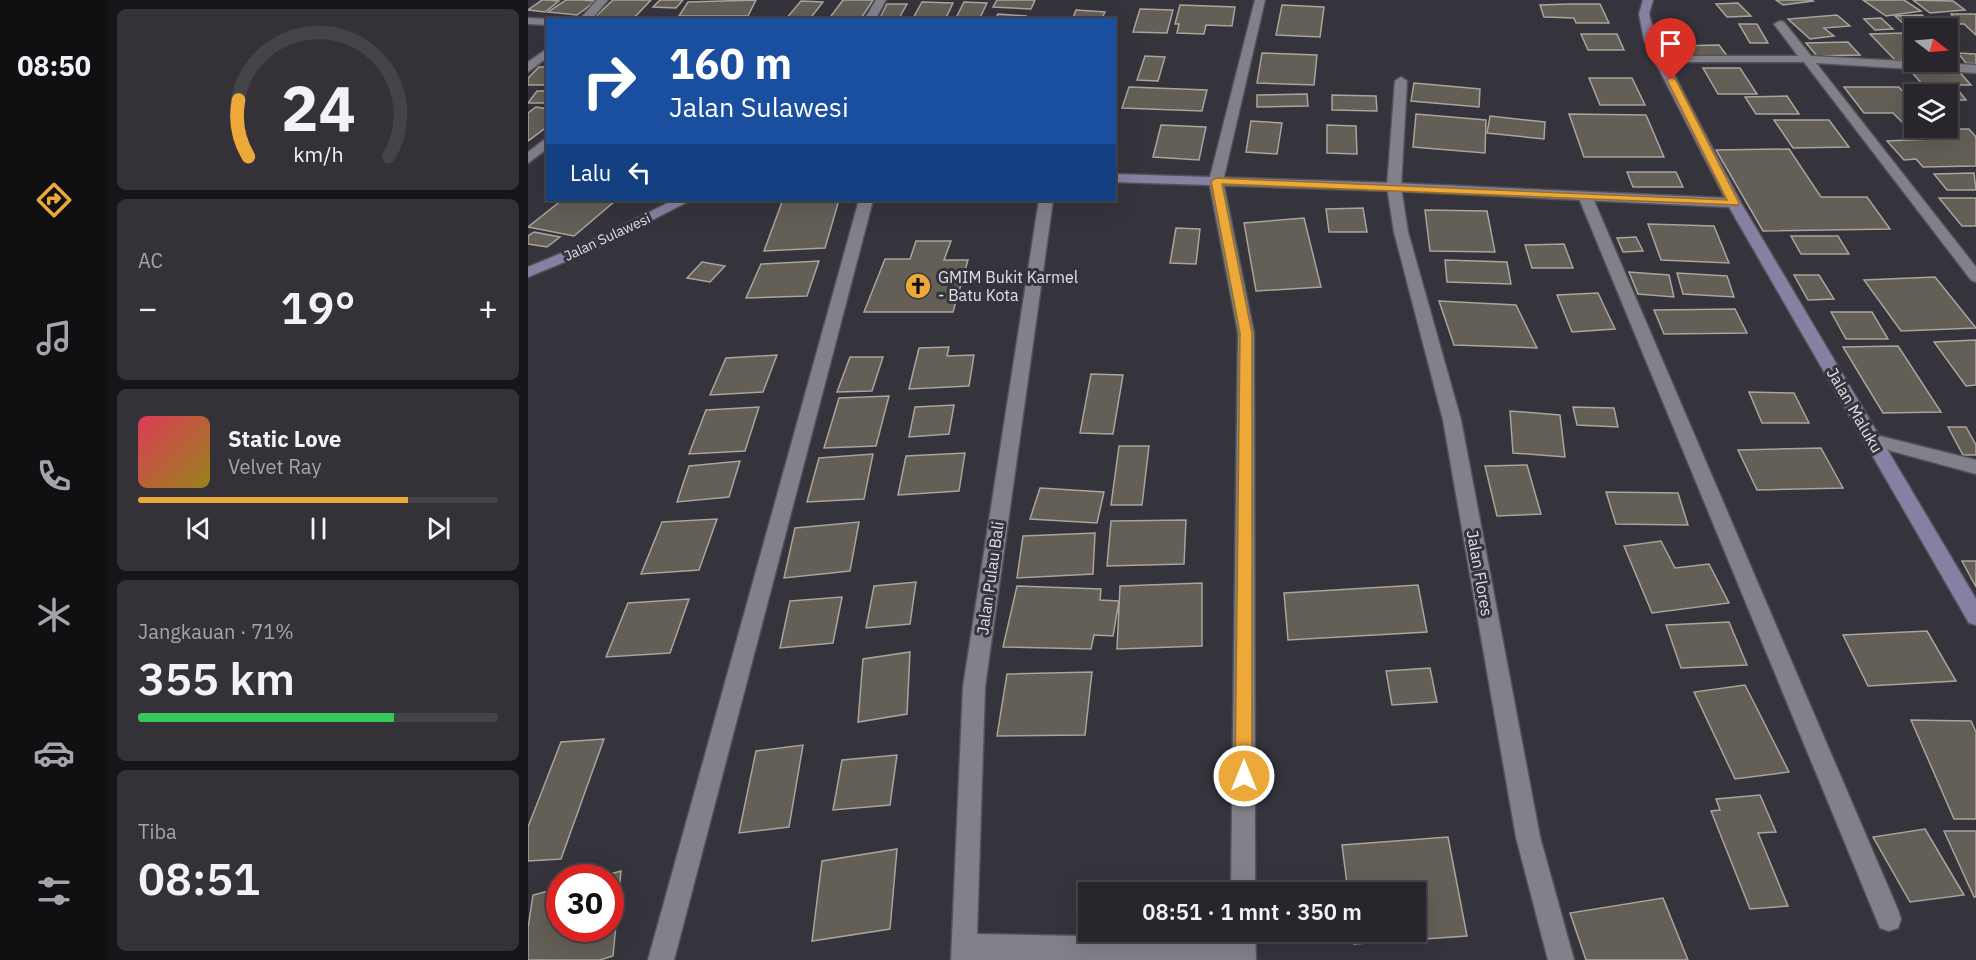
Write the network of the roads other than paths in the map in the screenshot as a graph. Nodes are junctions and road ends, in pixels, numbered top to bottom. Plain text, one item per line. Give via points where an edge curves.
1 (603, 0) edge
2 (881, 0) edge
3 (1260, 0) edge
4 (1648, 0) edge
5 (586, 18) edge
6 (870, 18) edge
7 (528, 21) edge
8 (546, 22) edge
9 (1780, 24) dead end
10 (546, 53) edge
11 (1661, 59) junction
12 (1807, 59) junction
13 (528, 68) edge
14 (1976, 69) edge
15 (1401, 81) dead end
16 (546, 143) edge
17 (528, 159) edge
18 (546, 160) edge
19 (1116, 178) edge
20 (1216, 181) junction
21 (1394, 187) junction
22 (1585, 196) junction
23 (682, 201) edge
24 (866, 201) edge
25 (1046, 201) edge
26 (1734, 203) junction
27 (528, 272) edge
28 (1976, 277) edge
29 (1872, 440) junction
30 (1976, 467) edge
31 (1976, 617) edge
32 (1243, 882) edge
33 (1889, 919) dead end
34 (1243, 948) edge
35 (964, 953) edge
36 (661, 960) edge
37 (1561, 960) edge

1 - 5 street
2 - 6 street
3 - 20 street
4 - 11 main road via 1646,28
7 - 8 street
9 - 12 street
10 - 13 street
11 - 12 street
11 - 26 main road
12 - 14 street
12 - 28 street
15 - 21 street, Jalan Flores
16 - 17 street
17 - 18 street
19 - 20 main road
20 - 21 main road
20 - 32 street via 1246,333
21 - 22 main road
21 - 37 street, Jalan Flores via 1401,232 1452,420 1528,837
22 - 26 main road
22 - 33 street
23 - 27 main road, Jalan Sulawesi
24 - 36 street
25 - 35 street, Jalan Pulau Bali via 974,687
26 - 29 main road, Jalan Maluku
29 - 30 street
29 - 31 main road, Jalan Maluku
34 - 35 street

